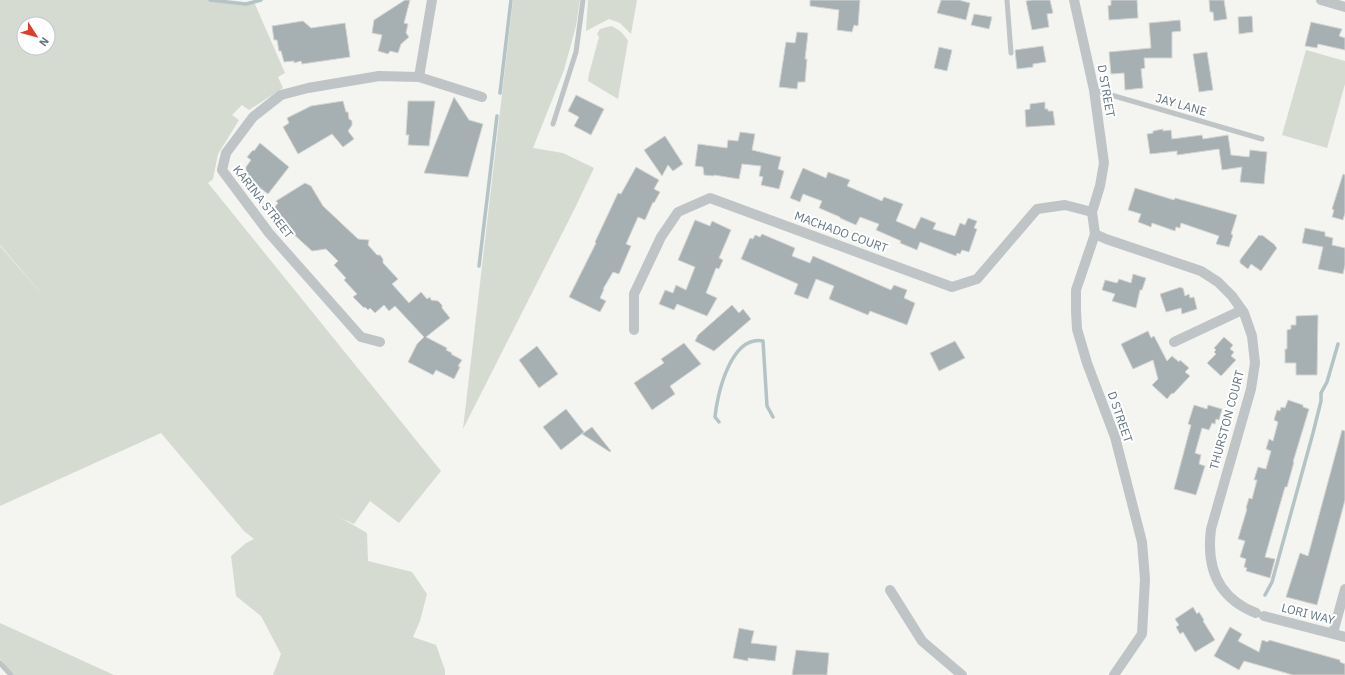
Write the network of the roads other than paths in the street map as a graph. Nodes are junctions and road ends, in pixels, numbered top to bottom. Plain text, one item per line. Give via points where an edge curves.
1 (432, 0) edge
2 (583, 0) edge
3 (1007, 0) edge
4 (1074, 0) edge
5 (1322, 0) edge
6 (1345, 7) edge
7 (1011, 53) dead end
8 (419, 77) junction
9 (1094, 90) junction
10 (482, 97) dead end
11 (553, 124) dead end
12 (1262, 139) dead end
13 (1092, 212) junction
14 (1095, 234) junction
15 (1242, 310) junction
16 (634, 330) dead end
17 (380, 342) dead end
18 (1174, 342) dead end
19 (1345, 589) edge
20 (890, 590) dead end
21 (1260, 614) joint
22 (1333, 633) junction
23 (1345, 637) edge
24 (0, 663) edge
25 (11, 675) edge
26 (962, 675) edge
27 (1114, 675) edge

1 - 8 street
2 - 11 lane via 576,52
3 - 7 lane
4 - 9 street, D STREET
5 - 6 street
8 - 10 street, KARINA STREET
8 - 17 street, KARINA STREET via 379,76 281,95 253,117 226,153 222,170 269,233 361,337
9 - 12 lane, JAY LANE
9 - 13 street, D STREET via 1104,163
13 - 14 street, D STREET
13 - 16 street, MACHADO COURT via 1065,205 1036,209 977,279 952,287 710,198 678,212 661,237 634,294
14 - 15 street, THURSTON COURT via 1201,271 1218,282
14 - 27 street, D STREET via 1076,290 1077,328 1087,363 1115,437 1142,542 1145,579 1142,634
15 - 18 street
15 - 21 street, THURSTON COURT via 1252,336 1255,363 1251,388 1211,529 1209,546 1216,579 1226,593 1236,603
19 - 22 street
20 - 26 street via 922,641
21 - 22 street, LORI WAY
22 - 23 street, LORI WAY
24 - 25 lane

